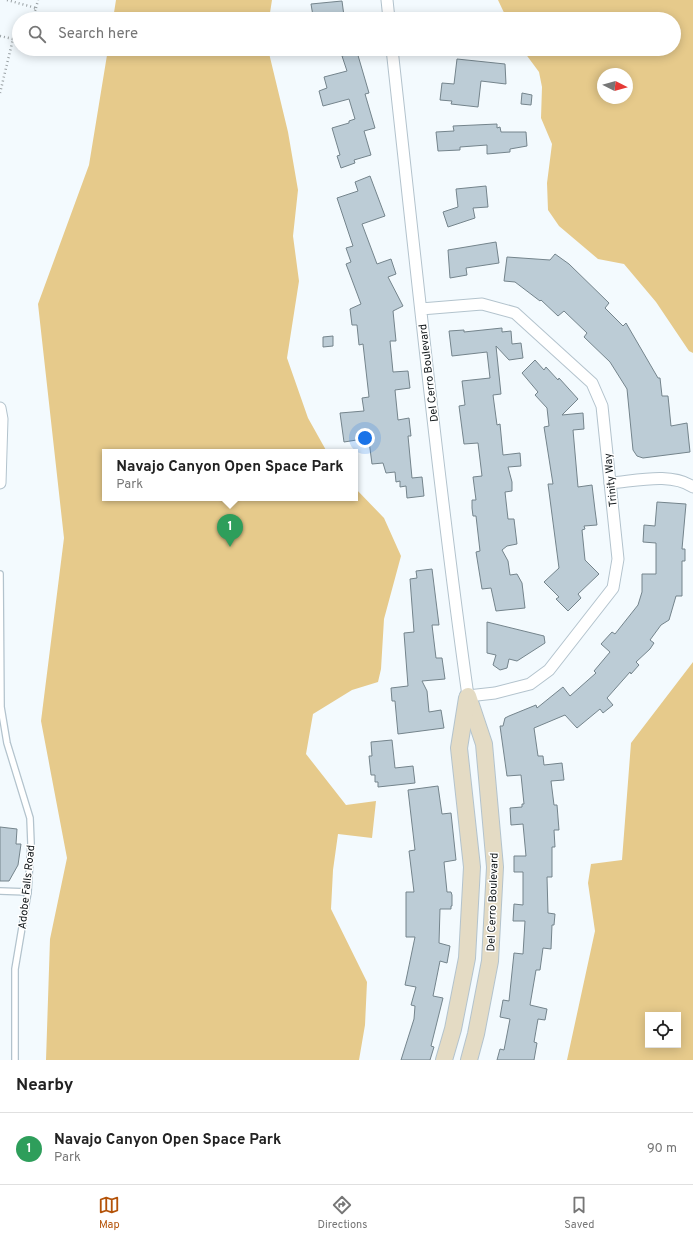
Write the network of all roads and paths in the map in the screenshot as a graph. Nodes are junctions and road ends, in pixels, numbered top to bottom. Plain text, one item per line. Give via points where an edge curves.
1 (7, 0) edge
2 (38, 0) edge
3 (386, 0) edge
4 (36, 8) junction
5 (35, 12) edge
6 (388, 12) edge
7 (0, 36) edge
8 (12, 40) edge
9 (12, 44) edge
10 (393, 56) edge
11 (0, 93) edge
12 (421, 309) junction
13 (0, 408) edge
14 (0, 483) edge
15 (610, 483) junction
16 (693, 487) edge
17 (0, 574) edge
18 (468, 696) junction
19 (0, 743) edge
20 (7, 744) junction
21 (0, 891) edge
22 (28, 892) junction
23 (15, 1060) edge
24 (444, 1060) edge
25 (468, 1060) edge

1 - 4 path
2 - 4 path
3 - 6 street
4 - 5 path
7 - 8 path
9 - 11 path
10 - 12 street, Del Cerro Boulevard
12 - 15 street, Trinity Way via 482,304 515,313 592,383 602,406
12 - 18 street, Del Cerro Boulevard via 455,607
13 - 14 street
15 - 16 street via 666,479 686,482
15 - 18 street, Trinity Way via 618,558 613,588 549,670 530,684 496,693
17 - 20 lane, Adobe Falls Road via 1,707
18 - 24 street, Del Cerro Boulevard via 459,748 472,867 467,958
18 - 25 street, Del Cerro Boulevard via 484,744 495,867 490,961 476,1034
19 - 20 lane
20 - 22 lane, Adobe Falls Road via 30,818
21 - 22 lane
22 - 23 lane, Adobe Falls Road via 15,969

